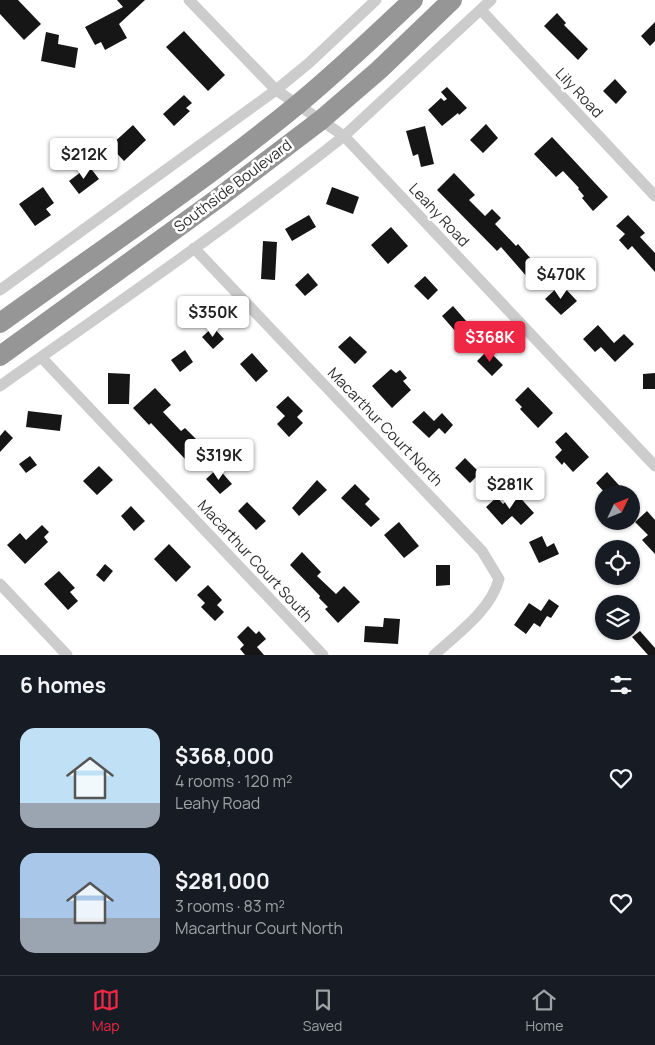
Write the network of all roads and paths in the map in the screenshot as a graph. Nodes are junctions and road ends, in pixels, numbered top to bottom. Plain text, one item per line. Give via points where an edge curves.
1 (189, 0) edge
2 (376, 0) edge
3 (413, 0) edge
4 (452, 0) edge
5 (491, 0) edge
6 (481, 10) junction
7 (276, 90) junction
8 (298, 104) junction
9 (321, 120) junction
10 (344, 136) junction
11 (655, 196) edge
12 (194, 248) junction
13 (0, 290) edge
14 (0, 322) edge
15 (0, 356) edge
16 (41, 358) junction
17 (0, 386) edge
18 (654, 464) edge
19 (0, 584) edge
20 (67, 655) edge
21 (323, 655) edge
22 (434, 655) edge

1 - 7 street, Leahy Road
2 - 7 street via 310,63
3 - 8 highway, Southside Boulevard
4 - 9 highway, Southside Boulevard
5 - 6 street
6 - 10 street
6 - 11 street, Lily Road
7 - 8 street, Leahy Road
7 - 13 street
8 - 9 street, Leahy Road
8 - 14 highway, Southside Boulevard
9 - 10 street, Leahy Road
9 - 15 highway, Southside Boulevard via 217,200
10 - 12 street
10 - 18 street, Leahy Road
12 - 16 street
12 - 22 street, Macarthur Court North via 491,564 499,579 496,592 484,608
16 - 17 street
16 - 21 street, Macarthur Court South
19 - 20 street

